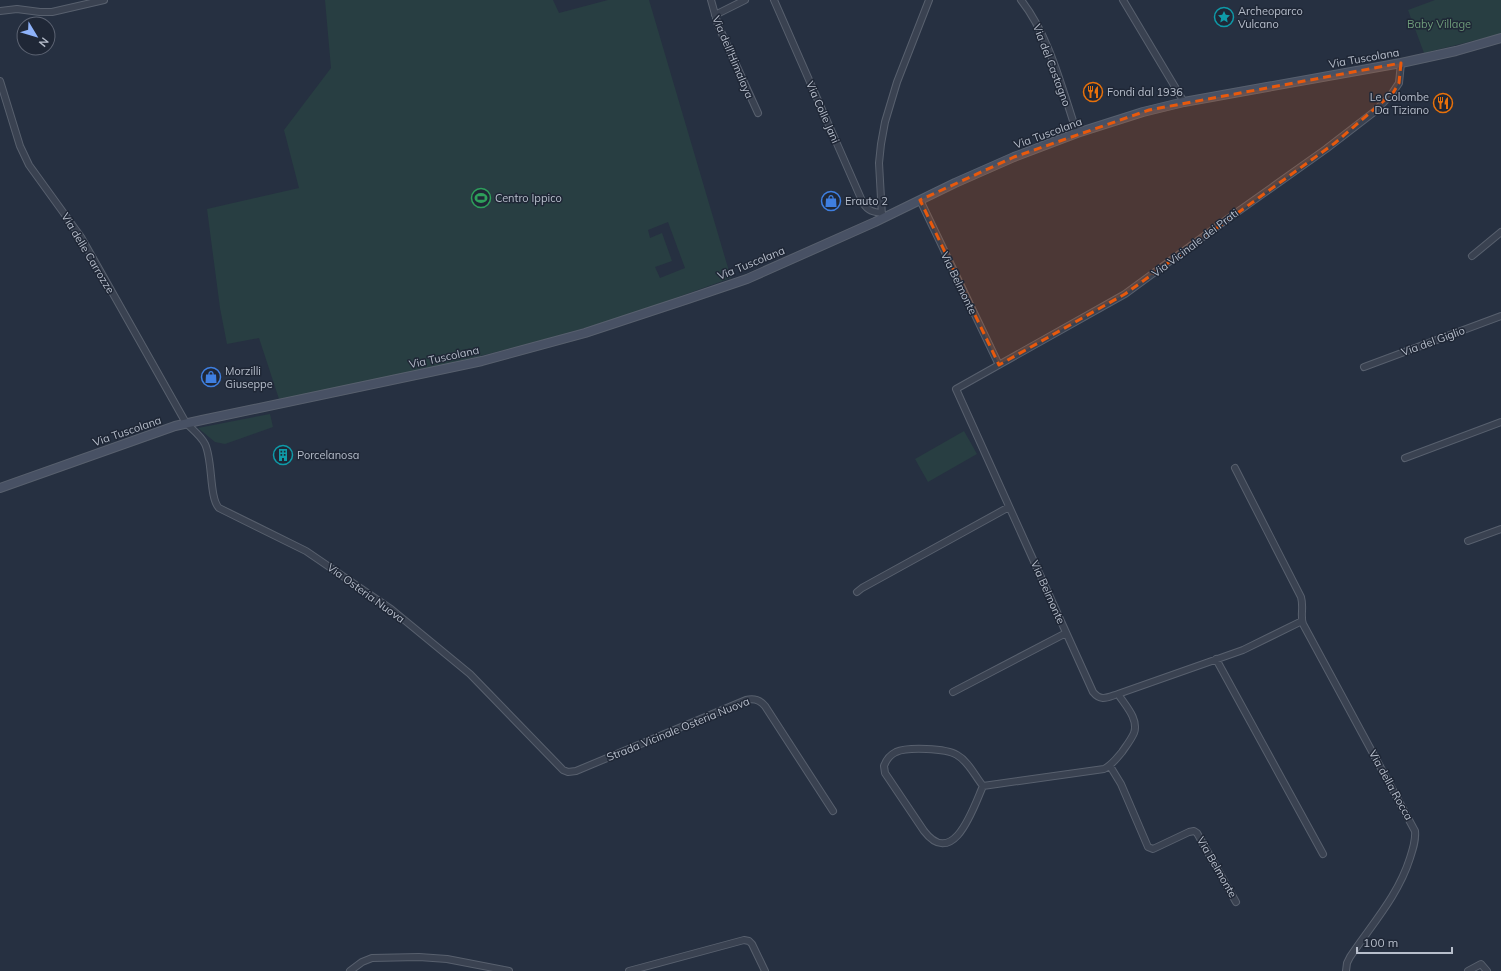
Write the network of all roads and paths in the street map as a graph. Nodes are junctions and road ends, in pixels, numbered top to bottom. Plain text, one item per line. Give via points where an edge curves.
1 (104, 0) edge
2 (711, 0) edge
3 (745, 0) edge
4 (774, 0) edge
5 (929, 0) edge
6 (1021, 0) edge
7 (1122, 0) edge
8 (0, 10) edge
9 (715, 15) junction
10 (1501, 38) edge
11 (1401, 63) junction
12 (0, 81) edge
13 (1184, 102) junction
14 (758, 113) dead end
15 (1077, 133) junction
16 (920, 200) junction
17 (882, 216) junction
18 (1501, 232) edge
19 (1472, 256) dead end
20 (1501, 316) edge
21 (999, 365) junction
22 (1364, 367) dead end
23 (956, 389) joint
24 (1501, 422) edge
25 (186, 423) junction
26 (1405, 458) dead end
27 (1235, 468) dead end
28 (0, 488) edge
29 (1009, 507) junction
30 (1501, 528) edge
31 (1468, 541) dead end
32 (857, 592) dead end
33 (1302, 621) junction
34 (1066, 632) junction
35 (1216, 659) junction
36 (953, 692) dead end
37 (1118, 694) junction
38 (1110, 766) junction
39 (563, 770) joint
40 (983, 786) junction
41 (834, 811) dead end
42 (1323, 854) dead end
43 (1236, 902) dead end
44 (350, 971) edge
45 (509, 971) edge
46 (629, 971) edge
47 (765, 971) edge
48 (1346, 971) edge
49 (1468, 971) edge
50 (1487, 971) edge

1 - 8 street via 52,12
2 - 9 street, Via dell'Himalaya
3 - 9 street
4 - 17 street, Via Colle Jani via 863,203 866,208
5 - 17 street via 897,82 885,122 879,158
6 - 15 street, Via del Castagno via 1044,38
7 - 13 street
9 - 14 street, Via dell'Himalaya
10 - 11 main road, Via Tuscolana
11 - 13 main road, Via Tuscolana
11 - 21 street, Via Vicinale dei Prati via 1399,83 1393,93 1335,143 1125,294
12 - 25 street, Via delle Carrozze via 20,146 29,165 81,237
13 - 15 main road, Via Tuscolana via 1149,110
15 - 16 main road, Via Tuscolana via 1000,163
16 - 17 main road, Via Tuscolana
16 - 21 street, Via Belmonte
17 - 25 main road, Via Tuscolana via 747,279 585,333 482,361
18 - 19 street
20 - 22 street, Via del Giglio
21 - 23 street, Via Vicinale dei Prati
23 - 29 street, Via Belmonte
24 - 26 street
25 - 28 main road, Via Tuscolana
25 - 39 street, Via Osteria Nuova via 206,445 210,457 214,499 219,508 306,550 391,609 470,674
27 - 33 street, Via della Rocca via 1301,597
29 - 32 street
29 - 34 street, Via Belmonte
30 - 31 street
33 - 35 street via 1246,648
33 - 48 street, Via della Rocca via 1415,831 1413,848 1401,881 1377,920 1350,956
34 - 36 street
34 - 37 street, Via Belmonte via 1095,694 1099,698
35 - 37 street
35 - 42 street
37 - 38 street via 1133,718 1135,727 1133,735
38 - 40 street
38 - 43 street, Via Belmonte via 1121,784 1148,847 1153,849 1194,831
39 - 41 street, Strada Vicinale Osteria Nuova via 576,771 753,699 766,707
40 - 40 street via 963,760 946,751 900,751 890,756 884,766 885,773 926,834 941,843 950,841 960,834 968,822
44 - 45 street via 372,958 419,957 453,960
46 - 47 street via 740,941 747,941 753,945
49 - 50 street via 1481,964

